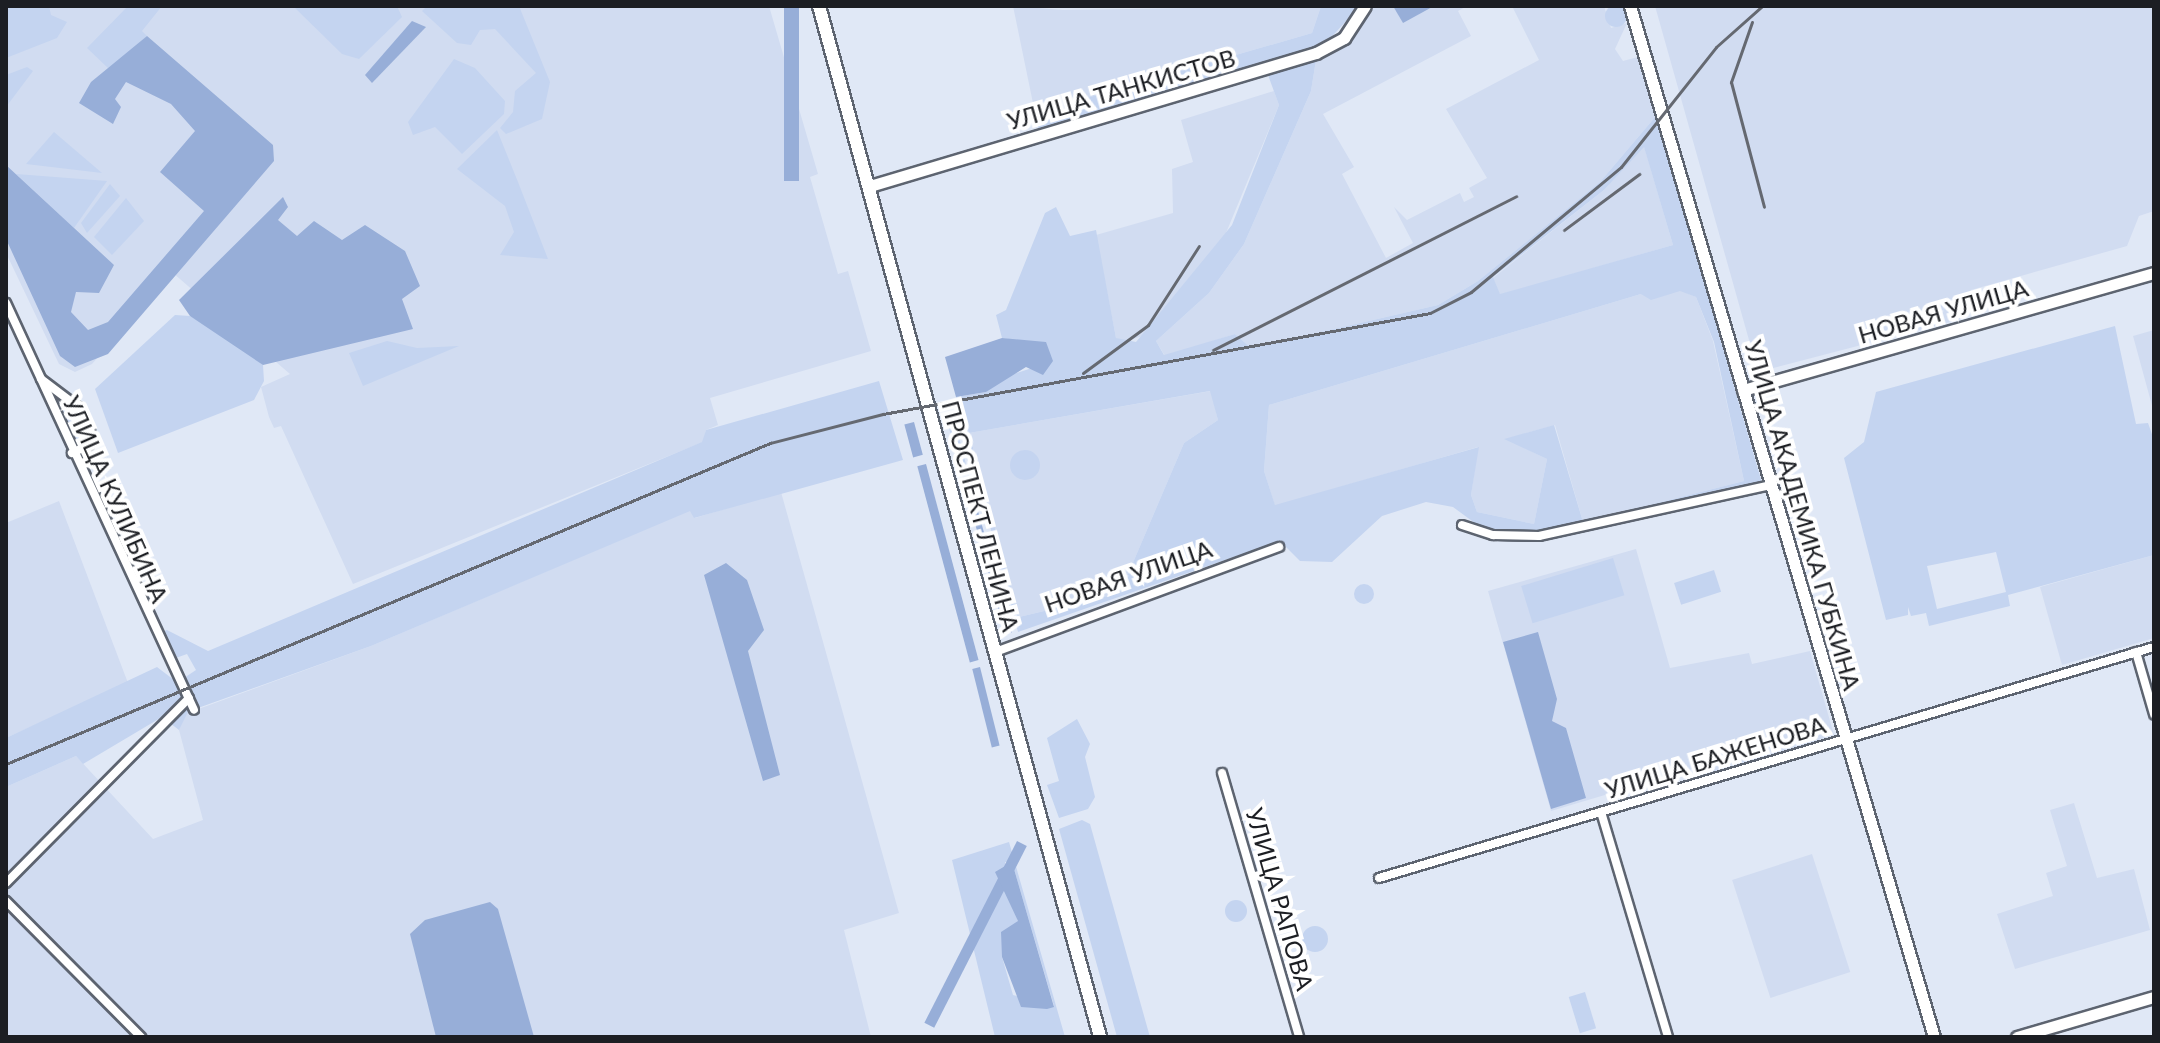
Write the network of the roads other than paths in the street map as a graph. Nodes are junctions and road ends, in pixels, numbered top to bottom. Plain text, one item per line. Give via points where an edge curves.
1 (819, 6) edge
2 (1365, 6) edge
3 (1630, 6) edge
4 (870, 186) junction
5 (2154, 273) edge
6 (6, 303) edge
7 (39, 377) junction
8 (1743, 390) junction
9 (72, 453) junction
10 (1771, 485) junction
11 (1462, 525) dead end
12 (1279, 547) dead end
13 (2154, 647) edge
14 (995, 652) junction
15 (2136, 652) junction
16 (189, 698) junction
17 (194, 710) dead end
18 (2154, 714) edge
19 (1846, 739) junction
20 (1222, 773) dead end
21 (1601, 812) junction
22 (1379, 878) dead end
23 (6, 883) edge
24 (6, 901) edge
25 (2154, 997) edge
26 (141, 1037) edge
27 (1100, 1037) edge
28 (1299, 1037) edge
29 (1668, 1037) edge
30 (1934, 1037) edge
31 (2017, 1037) edge

1 - 4 main road, ПРОСПЕКТ ЛЕНИНА
2 - 4 street, УЛИЦА ТАНКИСТОВ via 1344,38 1316,53
3 - 8 street, УЛИЦА АКАДЕМИКА ГУБКИНА
4 - 14 main road, ПРОСПЕКТ ЛЕНИНА
5 - 8 street, НОВАЯ УЛИЦА
6 - 7 street, УЛИЦА КУЛИБИНА
7 - 9 street, УЛИЦА КУЛИБИНА
7 - 9 street via 86,419 91,440
8 - 10 street, УЛИЦА АКАДЕМИКА ГУБКИНА
9 - 16 street, УЛИЦА КУЛИБИНА
10 - 11 street via 1539,536 1493,535
10 - 19 street, УЛИЦА АКАДЕМИКА ГУБКИНА
12 - 14 street, НОВАЯ УЛИЦА
13 - 15 street, УЛИЦА БАЖЕНОВА
14 - 27 main road, ПРОСПЕКТ ЛЕНИНА
15 - 18 street
15 - 19 street, УЛИЦА БАЖЕНОВА
16 - 17 street, УЛИЦА КУЛИБИНА
16 - 23 street
19 - 21 street, УЛИЦА БАЖЕНОВА
19 - 30 street, УЛИЦА АКАДЕМИКА ГУБКИНА
20 - 28 street, УЛИЦА РАПОВА
21 - 22 street, УЛИЦА БАЖЕНОВА
21 - 29 street
24 - 26 street
25 - 31 street

